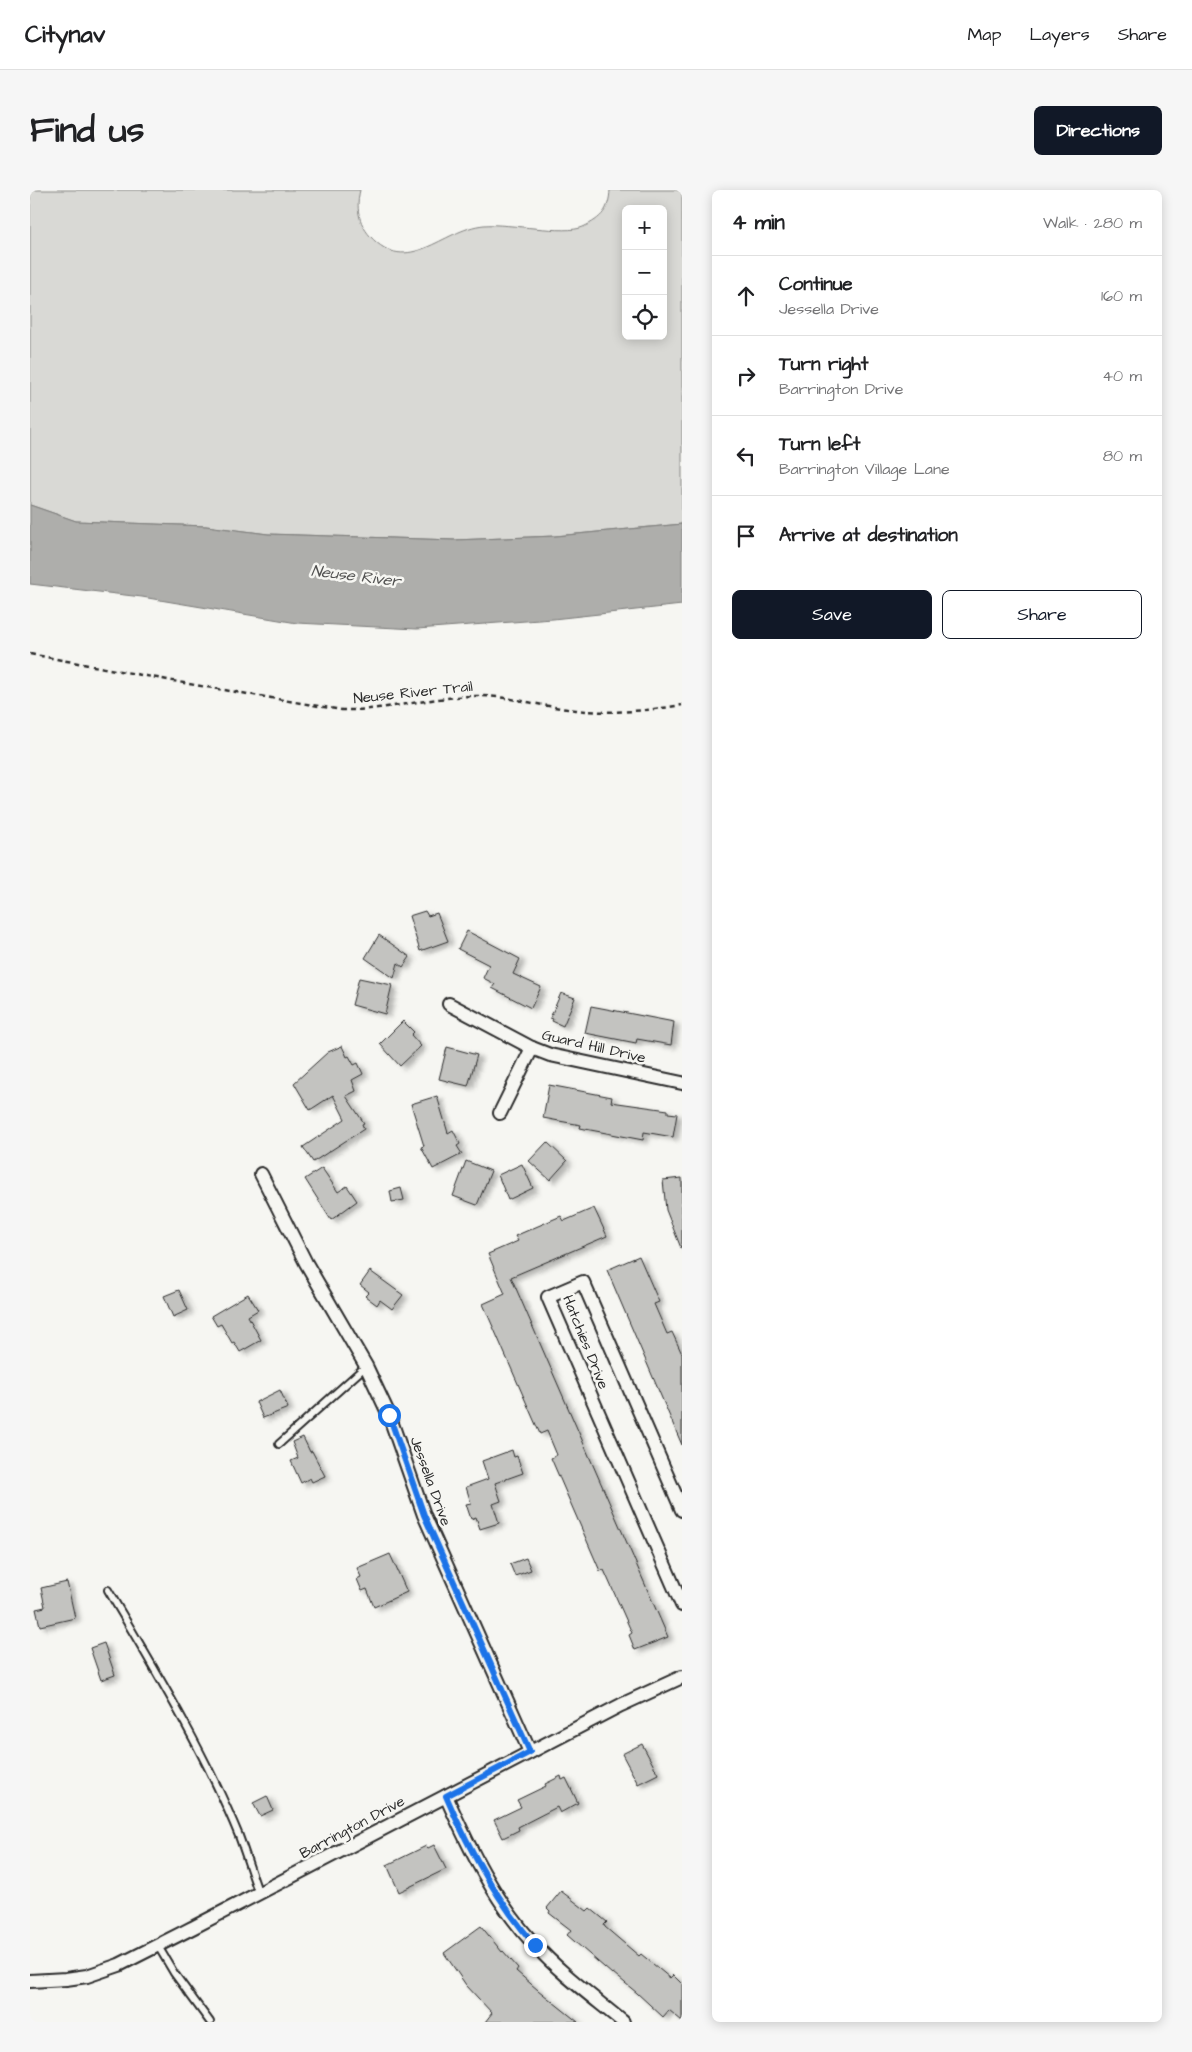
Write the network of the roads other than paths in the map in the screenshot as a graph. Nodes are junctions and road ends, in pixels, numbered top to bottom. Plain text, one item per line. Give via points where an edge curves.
1 (449, 1004) dead end
2 (532, 1048) junction
3 (682, 1083) edge
4 (500, 1113) dead end
5 (261, 1174) dead end
6 (366, 1366) junction
7 (280, 1444) dead end
8 (682, 1510) edge
9 (108, 1590) dead end
10 (682, 1605) edge
11 (682, 1677) edge
12 (530, 1752) junction
13 (446, 1796) junction
14 (259, 1894) junction
15 (158, 1946) junction
16 (30, 1981) edge
17 (210, 2022) edge
18 (623, 2022) edge

1 - 2 street, Guard Hill Drive
2 - 3 street, Guard Hill Drive via 550,1055
2 - 4 street
5 - 6 street, Jessella Drive via 306,1263
6 - 7 lane
6 - 12 street, Jessella Drive via 389,1415 424,1515
8 - 10 street, Hatchies Drive via 583,1282 548,1297
9 - 14 lane via 174,1702 216,1786 239,1837
11 - 12 street, Barrington Drive
12 - 13 street, Barrington Drive
13 - 14 street, Barrington Drive
13 - 18 street via 488,1881 517,1925 555,1965
14 - 15 street, Barrington Drive
15 - 16 street, Barrington Drive via 87,1976
15 - 17 lane

